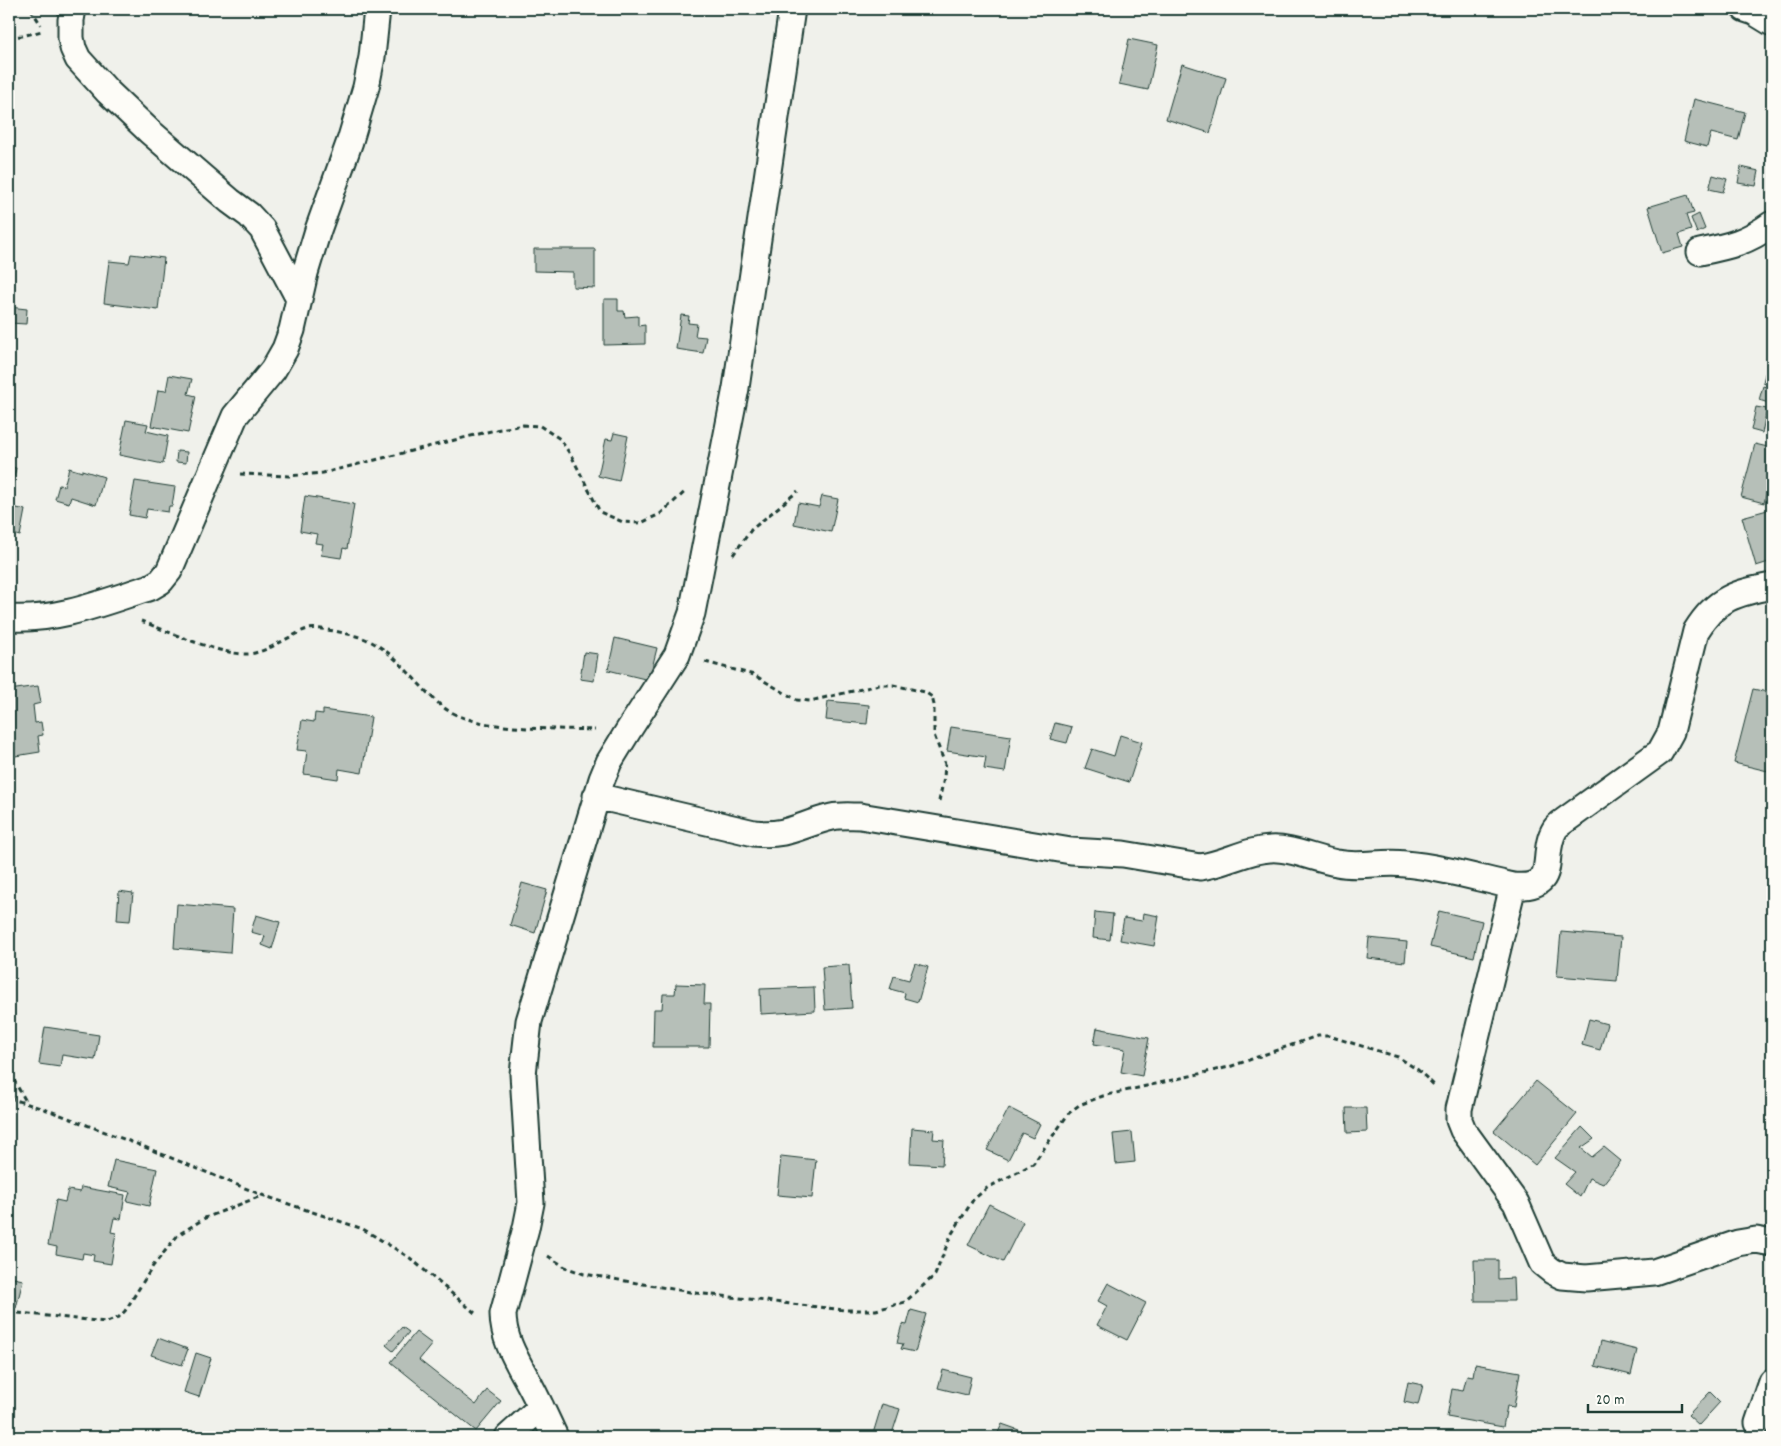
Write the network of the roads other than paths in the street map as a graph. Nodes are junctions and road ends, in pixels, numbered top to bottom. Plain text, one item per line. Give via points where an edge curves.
1 (73, 9) edge
2 (377, 9) edge
3 (792, 9) edge
4 (1745, 9) edge
5 (1772, 23) edge
6 (1772, 224) edge
7 (1700, 252) dead end
8 (299, 299) junction
9 (1772, 586) edge
10 (9, 618) edge
11 (596, 796) junction
12 (1512, 886) junction
13 (1772, 1244) edge
14 (1772, 1382) edge
15 (541, 1407) junction
16 (1758, 1423) dead end
17 (508, 1437) edge
18 (554, 1437) edge

1 - 8 street via 71,38 78,59 149,131 262,229
2 - 8 street via 366,87 318,230
3 - 11 street via 736,388 692,613 676,655 610,762
4 - 5 street
6 - 7 street via 1734,245
8 - 10 street via 285,349 273,370 236,416 169,571 161,580 151,587 65,615
9 - 12 street via 1729,597 1704,617 1696,630 1671,732 1660,752 1555,830 1544,876 1534,885
11 - 12 street via 770,835 831,818 860,816 1072,851 1134,855 1200,867 1271,848 1338,864 1420,865
11 - 15 street via 529,1021 523,1074 531,1203 503,1314 507,1339
12 - 13 street via 1459,1120 1516,1203 1542,1263 1562,1276 1586,1278 1654,1272 1738,1243 1756,1240
14 - 16 street
15 - 17 street
15 - 18 street

